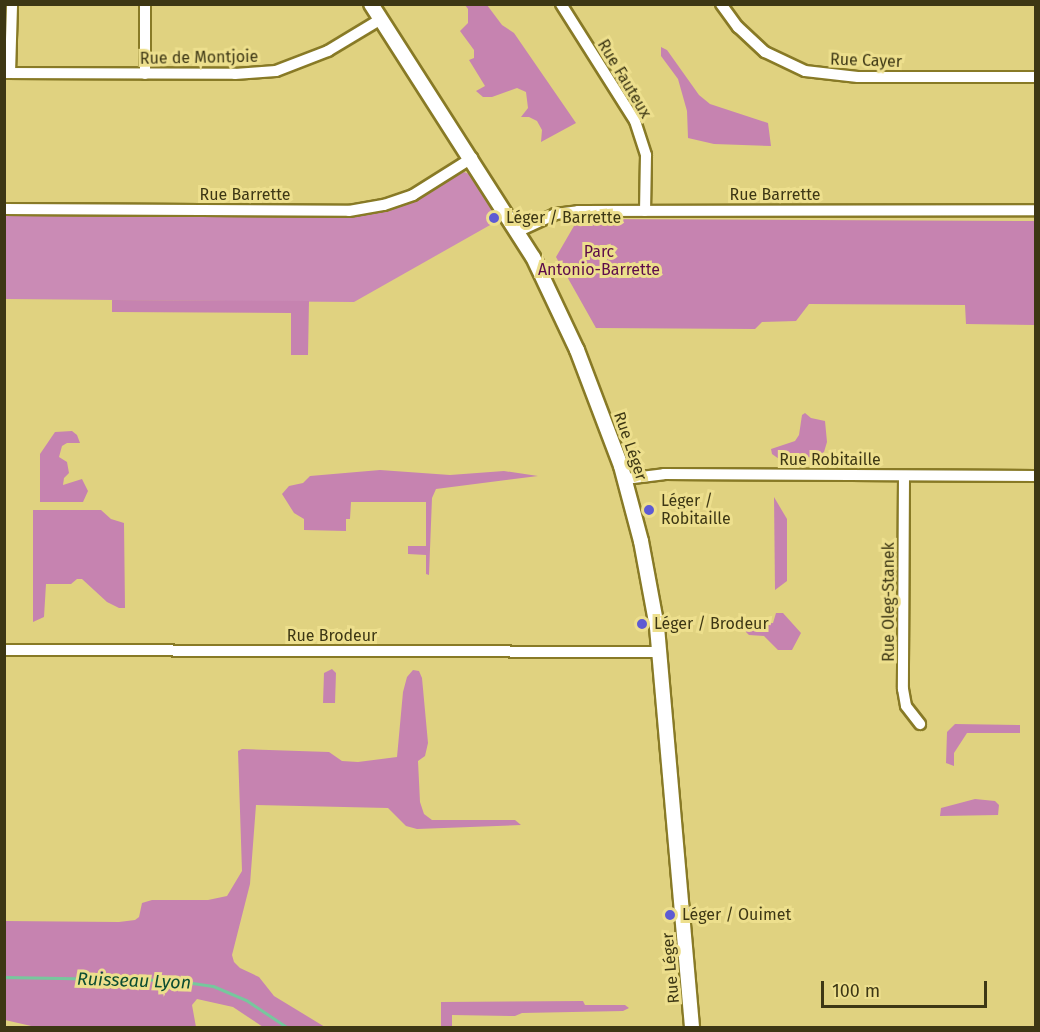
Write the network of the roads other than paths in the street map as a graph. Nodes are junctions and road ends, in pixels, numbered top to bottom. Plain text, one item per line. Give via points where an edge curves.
1 (12, 4) edge
2 (145, 4) edge
3 (371, 4) edge
4 (561, 4) edge
5 (721, 4) edge
6 (381, 19) junction
7 (7, 73) edge
8 (145, 74) junction
9 (1035, 77) edge
10 (472, 158) junction
11 (4, 209) edge
12 (1035, 210) edge
13 (645, 211) junction
14 (519, 231) junction
15 (904, 476) junction
16 (1035, 476) edge
17 (625, 479) junction
18 (4, 650) edge
19 (660, 652) junction
20 (920, 724) dead end
21 (692, 1028) edge

1 - 7 street
2 - 8 street
3 - 6 street, Rue Léger
4 - 13 street, Rue Fauteux via 635,121 646,154
5 - 9 street, Rue Cayer via 738,27 765,52 814,73 858,77
6 - 8 street, Rue de Montjoie via 328,51 276,71
6 - 10 street, Rue Léger
7 - 8 street, Rue de Montjoie
10 - 11 street, Rue Barrette via 413,195 349,211
10 - 14 street, Rue Léger
12 - 13 street, Rue Barrette
13 - 14 street, Rue Barrette via 564,212
14 - 17 street, Rue Léger via 566,325
15 - 16 street, Rue Robitaille
15 - 17 street, Rue Robitaille via 664,474
15 - 20 street, Rue Oleg-Stanek via 903,689 906,706
17 - 19 street, Rue Léger via 652,594
18 - 19 street, Rue Brodeur
19 - 21 street, Rue Léger

